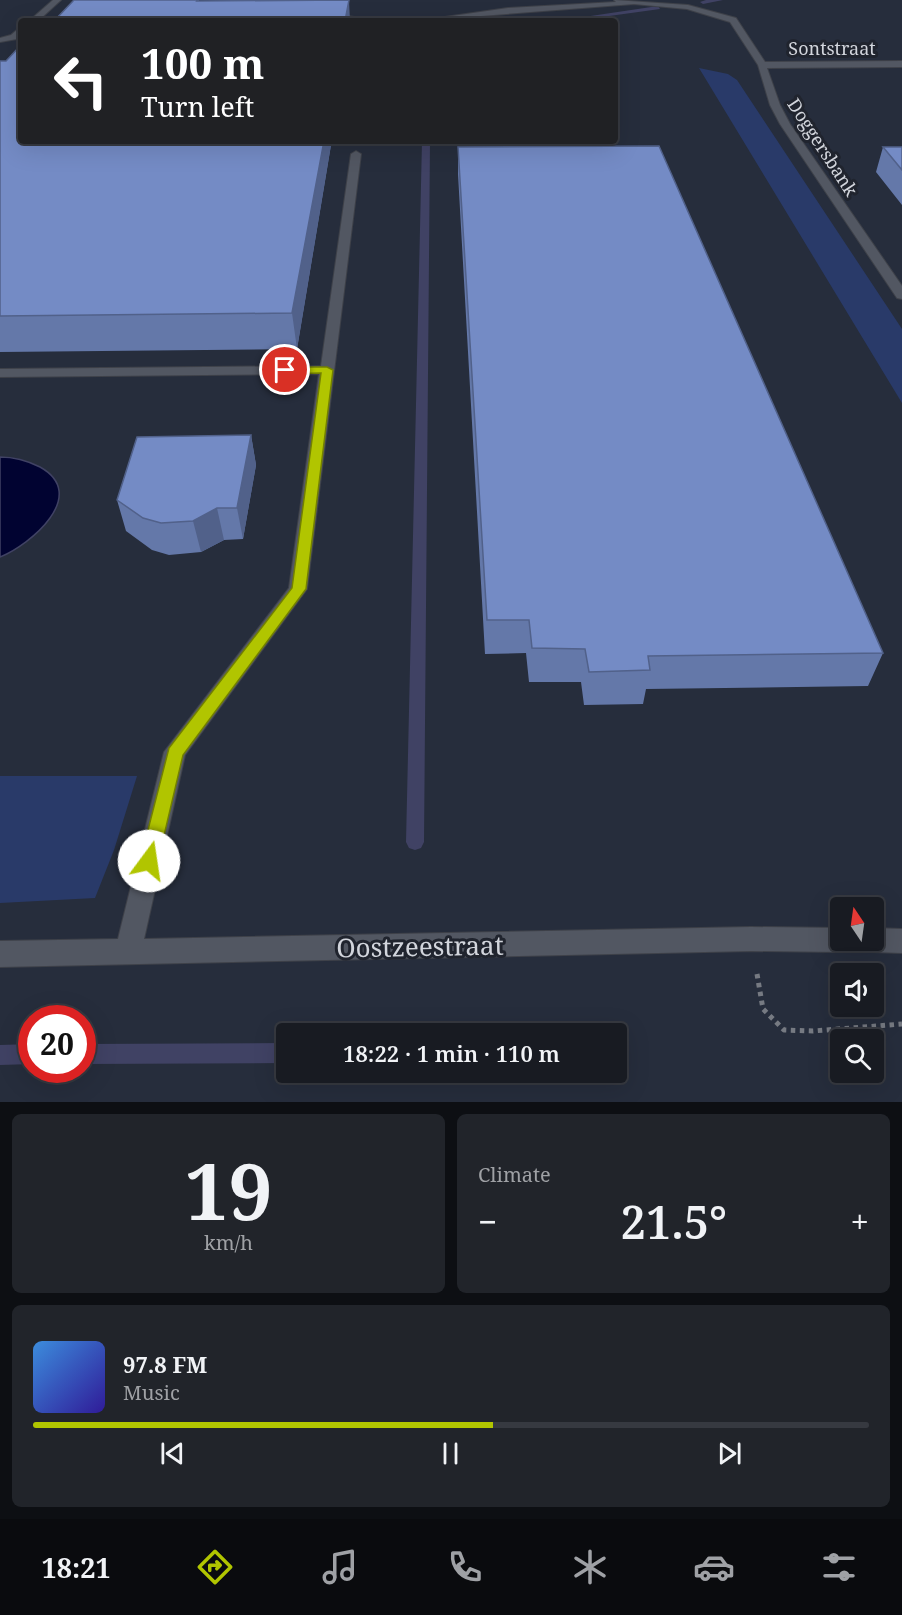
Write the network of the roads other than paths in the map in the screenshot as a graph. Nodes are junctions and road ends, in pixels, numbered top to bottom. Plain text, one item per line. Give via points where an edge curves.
1 (57, 0) edge
2 (618, 0) edge
3 (650, 2) junction
4 (312, 15) edge
5 (36, 18) edge
6 (341, 18) edge
7 (445, 18) edge
8 (18, 34) edge
9 (0, 40) edge
10 (762, 64) junction
11 (902, 64) edge
12 (356, 154) dead end
13 (902, 294) edge
14 (327, 370) junction
15 (0, 373) edge
16 (830, 940) edge
17 (884, 940) edge
18 (902, 941) edge
19 (128, 951) junction
20 (0, 954) edge

1 - 5 street
2 - 3 street, Doggersbank
3 - 7 street via 508,10
3 - 10 street, Doggersbank via 688,7 733,20
4 - 6 street
8 - 9 street
10 - 11 street, Sontstraat
10 - 13 street, Doggersbank via 785,124
12 - 14 street
14 - 15 street
14 - 19 street via 298,589 175,752
16 - 19 street, Oostzeestraat
17 - 18 street
19 - 20 street, Oostzeestraat

